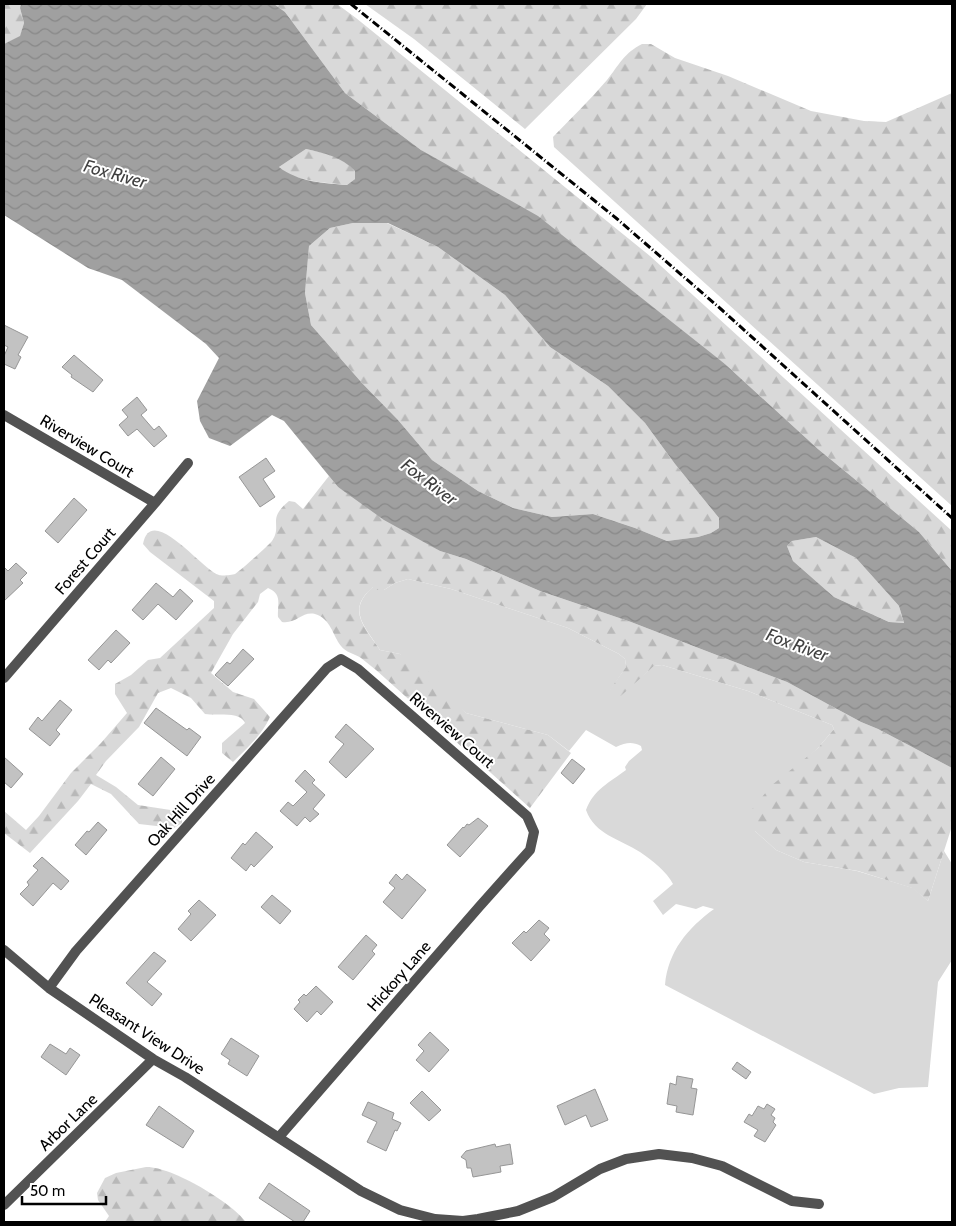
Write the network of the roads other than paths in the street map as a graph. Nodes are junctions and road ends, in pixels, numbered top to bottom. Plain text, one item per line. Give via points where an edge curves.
1 (4, 414) edge
2 (188, 463) dead end
3 (155, 504) junction
4 (341, 659) joint
5 (4, 678) edge
6 (534, 832) joint
7 (4, 950) edge
8 (50, 988) junction
9 (153, 1059) junction
10 (279, 1137) junction
11 (819, 1204) dead end
12 (4, 1206) edge

1 - 3 street, Riverview Court
2 - 3 street, Forest Court
3 - 5 street, Forest Court
4 - 6 street, Riverview Court via 358,669 527,816
4 - 8 street, Oak Hill Drive via 327,668 86,940
6 - 10 street, Hickory Lane via 530,850 521,862
7 - 8 street, Pleasant View Drive
8 - 9 street, Pleasant View Drive
9 - 10 street, Pleasant View Drive
9 - 12 street, Arbor Lane
10 - 11 street, Pleasant View Drive via 361,1192 400,1210 435,1219 478,1220 518,1211 554,1197 600,1169 626,1159 659,1154 722,1166 792,1201

